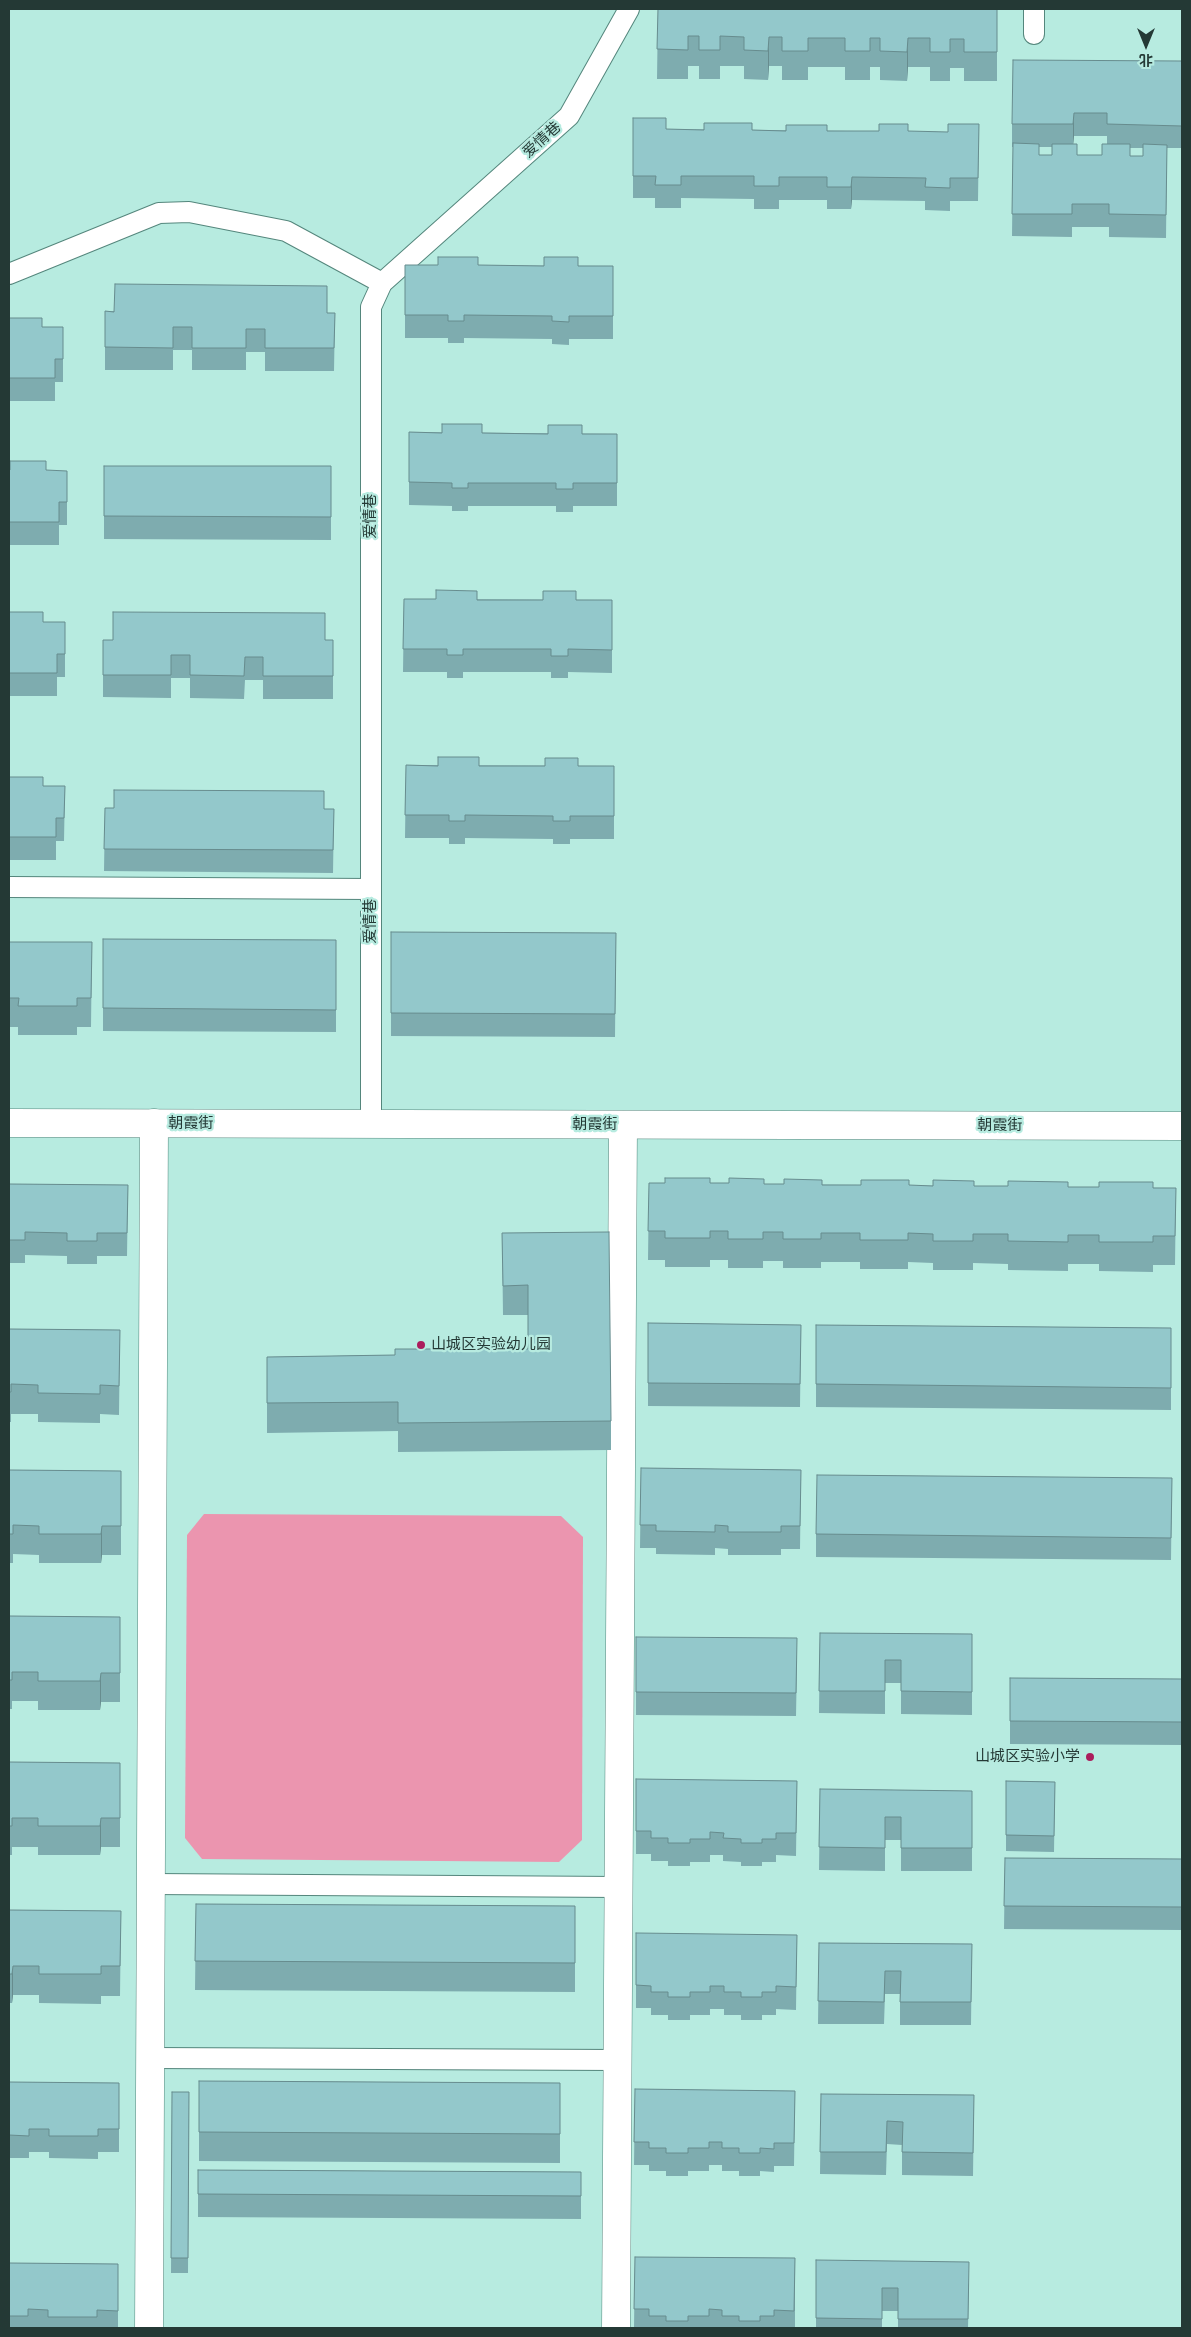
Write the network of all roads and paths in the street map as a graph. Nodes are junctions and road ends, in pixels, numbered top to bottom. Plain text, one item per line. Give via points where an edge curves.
1 (629, 9) edge
2 (1034, 9) edge
3 (1034, 34) dead end
4 (9, 274) edge
5 (382, 283) junction
6 (9, 887) edge
7 (371, 889) junction
8 (9, 1123) edge
9 (154, 1123) junction
10 (371, 1124) junction
11 (623, 1125) junction
12 (1182, 1126) edge
13 (151, 1884) junction
14 (619, 1887) junction
15 (150, 2058) junction
16 (618, 2060) junction
17 (149, 2328) edge
18 (616, 2328) edge

1 - 5 lane, 爱情巷 via 569,116
2 - 3 lane
4 - 5 lane via 159,213 189,212 286,231
5 - 7 lane, 爱情巷 via 371,307
6 - 7 lane
7 - 10 lane, 爱情巷
8 - 9 street, 朝霞街
9 - 10 street, 朝霞街
9 - 13 street
10 - 11 street, 朝霞街
11 - 12 street, 朝霞街
11 - 14 street
13 - 14 lane
13 - 15 street
14 - 16 street
15 - 16 lane
15 - 17 street
16 - 18 street

